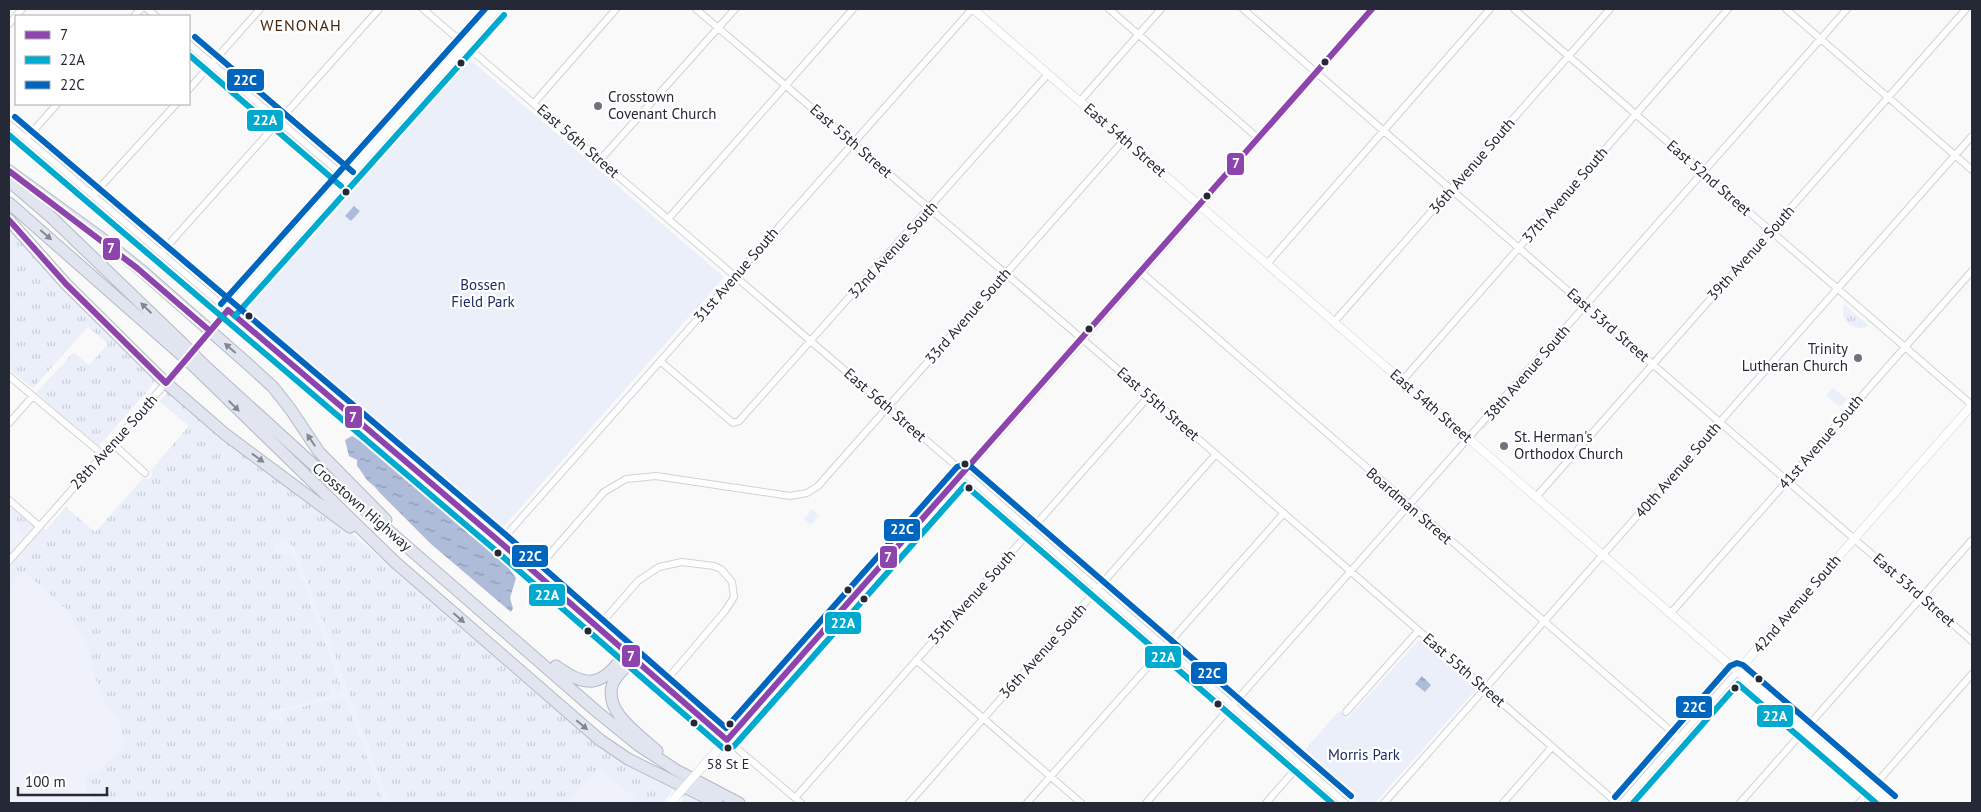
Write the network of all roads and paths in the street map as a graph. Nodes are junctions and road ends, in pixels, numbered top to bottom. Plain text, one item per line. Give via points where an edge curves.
1 (260, 9) edge
2 (379, 9) edge
3 (423, 9) edge
4 (497, 9) edge
5 (616, 9) edge
6 (696, 9) edge
7 (735, 9) edge
8 (853, 9) edge
9 (972, 9) edge
10 (1109, 9) edge
11 (1161, 9) edge
12 (1243, 9) edge
13 (1372, 9) edge
14 (1490, 9) edge
15 (1514, 9) edge
16 (1610, 9) edge
17 (1728, 9) edge
18 (1786, 9) edge
19 (1846, 9) edge
20 (1966, 9) edge
21 (718, 28) junction
22 (1139, 34) junction
23 (1821, 38) junction
24 (465, 44) junction
25 (190, 45) edge
26 (1568, 56) junction
27 (212, 64) junction
28 (1317, 72) junction
29 (1048, 74) junction
30 (786, 85) junction
31 (190, 88) edge
32 (1888, 97) junction
33 (1080, 101) junction
34 (534, 103) junction
35 (56, 105) edge
36 (175, 105) edge
37 (1635, 114) junction
38 (279, 121) junction
39 (9, 124) edge
40 (1384, 130) junction
41 (1972, 136) edge
42 (26, 138) junction
43 (1258, 138) junction
44 (1124, 140) junction
45 (853, 143) junction
46 (1955, 155) junction
47 (600, 160) junction
48 (1972, 170) edge
49 (9, 171) edge
50 (1703, 172) junction
51 (347, 179) junction
52 (9, 181) edge
53 (1452, 189) junction
54 (93, 195) junction
55 (9, 203) edge
56 (1200, 205) junction
57 (929, 208) junction
58 (668, 218) junction
59 (9, 220) edge
60 (1770, 230) junction
61 (1518, 248) junction
62 (161, 253) junction
63 (1267, 264) junction
64 (1972, 271) edge
65 (1142, 272) junction
66 (1005, 273) junction
67 (735, 276) junction
68 (1837, 289) junction
69 (1585, 306) junction
70 (228, 310) junction
71 (1334, 322) junction
72 (210, 331) junction
73 (1082, 339) junction
74 (811, 341) junction
75 (178, 345) junction
76 (1904, 347) junction
77 (660, 361) junction
78 (1653, 364) junction
79 (202, 369) junction
80 (9, 376) edge
81 (1402, 381) junction
82 (166, 383) junction
83 (33, 396) junction
84 (1149, 396) junction
85 (1972, 405) edge
86 (888, 407) junction
87 (1720, 422) junction
88 (9, 424) edge
89 (1468, 439) junction
90 (112, 443) junction
91 (102, 454) junction
92 (1216, 454) junction
93 (145, 473) dead end
94 (964, 473) junction
95 (1787, 481) junction
96 (1536, 497) junction
97 (9, 500) edge
98 (1409, 506) junction
99 (1284, 513) junction
100 (39, 526) junction
101 (1031, 531) junction
102 (1855, 539) junction
103 (1972, 540) edge
104 (500, 542) junction
105 (415, 553) junction
106 (1603, 556) junction
107 (9, 560) edge
108 (395, 562) junction
109 (534, 571) junction
110 (1350, 572) junction
111 (1099, 589) junction
112 (1922, 597) junction
113 (1670, 614) junction
114 (489, 616) junction
115 (1544, 623) junction
116 (598, 627) junction
117 (1418, 631) junction
118 (1972, 640) edge
119 (1165, 647) junction
120 (631, 655) junction
121 (916, 660) junction
122 (1738, 672) junction
123 (1972, 674) edge
124 (664, 683) junction
125 (1486, 689) junction
126 (1233, 706) junction
127 (1346, 712) dead end
128 (983, 718) junction
129 (1805, 730) junction
130 (1679, 738) junction
131 (727, 740) junction
132 (1552, 747) junction
133 (1300, 764) junction
134 (676, 770) junction
135 (1050, 777) junction
136 (1872, 788) junction
137 (795, 798) junction
138 (672, 801) edge
139 (716, 803) edge
140 (739, 803) edge
141 (800, 803) edge
142 (909, 803) edge
143 (1027, 803) edge
144 (1081, 803) edge
145 (1146, 803) edge
146 (1266, 803) edge
147 (1345, 803) edge
148 (1384, 803) edge
149 (1503, 803) edge
150 (1617, 803) edge
151 (1622, 803) edge
152 (1740, 803) edge
153 (1858, 803) edge
154 (1889, 803) edge

1 - 27 street
2 - 38 street
3 - 24 street, East 56th Street
4 - 24 street, 28th Avenue South
5 - 34 street
6 - 21 street, East 55th Street
7 - 21 street
8 - 30 street
9 - 29 street, East 54th Street
9 - 45 street, 31st Avenue South
10 - 22 street
11 - 22 street
12 - 28 street, East 53rd Street
13 - 28 street
14 - 40 street
15 - 26 street, East 52nd Street
16 - 26 street, 36th Avenue South
17 - 37 street, 37th Avenue South
18 - 23 street
19 - 23 street, 38th Avenue South
20 - 32 street, 39th Avenue South
21 - 30 street, East 55th Street
21 - 47 street
22 - 33 street
22 - 43 street
23 - 32 street
23 - 50 street, 38th Avenue South
24 - 34 street, East 56th Street
24 - 51 street, 28th Avenue South
25 - 27 street
26 - 37 street, East 52nd Street
26 - 53 street, 36th Avenue South
27 - 31 street
27 - 38 street
28 - 40 street, East 53rd Street
28 - 43 street
29 - 33 street, East 54th Street
29 - 57 street, 32nd Avenue South
30 - 45 street, East 55th Street
30 - 58 street
32 - 46 street
32 - 60 street, 39th Avenue South
33 - 44 street, East 54th Street
34 - 47 street, East 56th Street
35 - 42 street
36 - 54 street
37 - 50 street, East 52nd Street
37 - 61 street, 37th Avenue South
38 - 51 street
38 - 62 street
39 - 42 street
40 - 53 street, East 53rd Street
40 - 63 street
41 - 46 street, 40th Avenue South
42 - 54 street
43 - 56 street
44 - 56 street, East 54th Street
44 - 66 street, 33rd Avenue South
45 - 57 street, East 55th Street
45 - 67 street, 31st Avenue South
46 - 48 street
46 - 68 street, 40th Avenue South
47 - 58 street, East 56th Street
49 - 72 highway via 142,270
50 - 60 street, East 52nd Street
50 - 69 street, 38th Avenue South
51 - 70 street, 28th Avenue South
75 -> 52 highway, Crosstown Highway via 51,217
53 - 61 street, East 53rd Street
53 - 71 street, 36th Avenue South
54 - 62 street
55 -> 75 highway, Crosstown Highway
56 - 63 street, East 54th Street
56 - 65 street
57 - 66 street, East 55th Street
57 - 74 street, 32nd Avenue South
58 - 67 street, East 56th Street
59 - 82 highway via 66,284
60 - 68 street, East 52nd Street
60 - 78 street, 39th Avenue South
61 - 69 street, East 53rd Street
61 - 81 street, 37th Avenue South
62 - 70 street
63 - 71 street, East 54th Street
64 - 76 street, 41st Avenue South
65 - 73 street
65 - 98 street, Boardman Street
66 - 73 street, East 55th Street
66 - 86 street, 33rd Avenue South
67 - 74 street, East 56th Street
67 - 77 street, 31st Avenue South
68 - 76 street, East 52nd Street
68 - 87 street, 40th Avenue South
69 - 78 street, East 53rd Street
69 - 89 street, 38th Avenue South
70 - 72 street, 28th Avenue South
70 - 104 street
71 - 81 street, East 54th Street
72 - 82 street, 28th Avenue South
105 -> 72 highway via 403,536 319,452 273,388
73 - 84 street, East 55th Street
73 - 94 street
74 - 77 street, 32nd Avenue South via 736,423
74 - 86 street, East 56th Street
75 - 79 highway, Crosstown Highway, bridge
76 - 85 street, East 52nd Street
76 - 95 street, 41st Avenue South
77 - 104 street, 31st Avenue South
78 - 87 street, East 53rd Street
78 - 96 street, 39th Avenue South
79 - 105 highway, Crosstown Highway
79 -> 108 highway, Crosstown Highway
80 - 83 street
81 - 89 street, East 54th Street
82 - 90 street, 28th Avenue South
82 -> 108 highway via 225,434
83 - 88 street
83 - 91 street
84 - 92 street, East 55th Street
84 - 101 street, 35th Avenue South
85 - 102 street, 42nd Avenue South
86 - 94 street, East 56th Street
86 - 109 street, 33rd Avenue South via 810,492 778,495 656,476 620,481 604,492
87 - 95 street, East 53rd Street
87 - 106 street, 40th Avenue South
89 - 96 street, East 54th Street
89 - 98 street, 38th Avenue South
90 - 91 street, 28th Avenue South
90 - 93 street
91 - 100 street, 28th Avenue South
92 - 99 street, East 55th Street
92 - 111 street, 36th Avenue South
94 - 101 street, East 56th Street
94 - 131 street
95 - 102 street, East 53rd Street
95 - 113 street, 41st Avenue South
96 - 106 street, East 54th Street
97 - 100 street
98 - 110 street, 38th Avenue South
98 - 115 street, Boardman Street
99 - 110 street, East 55th Street
99 - 119 street
100 - 107 street, 28th Avenue South
101 - 111 street, East 56th Street
101 - 121 street, 35th Avenue South
102 - 112 street, East 53rd Street
102 - 122 street, 42nd Avenue South
103 - 112 street
104 - 109 street
105 - 114 highway, Crosstown Highway
106 - 113 street, East 54th Street
106 - 115 street, 40th Avenue South
108 -> 139 highway, Crosstown Highway via 600,740 628,759
109 - 116 street
110 - 117 street, East 55th Street
110 - 126 street, 38th Avenue South
111 - 119 street, East 56th Street
111 - 128 street, 36th Avenue South
112 - 118 street, East 53rd Street
112 - 129 street
113 - 122 street, East 54th Street
114 - 120 highway via 570,677 589,682 605,678
114 - 134 highway, Crosstown Highway via 595,710
115 - 125 street, 40th Avenue South
115 - 130 street, Boardman Street
116 - 120 street
116 - 124 street via 638,581 658,567 682,562 722,570 732,582 734,597
117 - 125 street, East 55th Street
117 - 127 street
119 - 126 street, East 56th Street
119 - 135 street
120 - 124 street
120 - 134 highway via 612,684 615,709
121 - 128 street
121 - 137 street, 35th Avenue South
122 - 129 street, East 54th Street
122 - 130 street, 42nd Avenue South
123 - 136 street
124 - 131 street
125 - 132 street, East 55th Street
125 - 148 street, 40th Avenue South
126 - 133 street, East 56th Street
126 - 145 street, 38th Avenue South
128 - 135 street
128 - 142 street, 36th Avenue South
129 - 136 street, East 54th Street
129 - 152 street
130 - 151 street, 42nd Avenue South
131 - 137 street
131 - 138 street, bridge
132 - 149 street
132 - 150 street, East 55th Street
133 - 146 street
133 - 147 street, East 56th Street
134 - 140 highway, Crosstown Highway
135 - 143 street
135 - 144 street
136 - 153 street
136 - 154 street, East 54th Street
137 - 141 street

